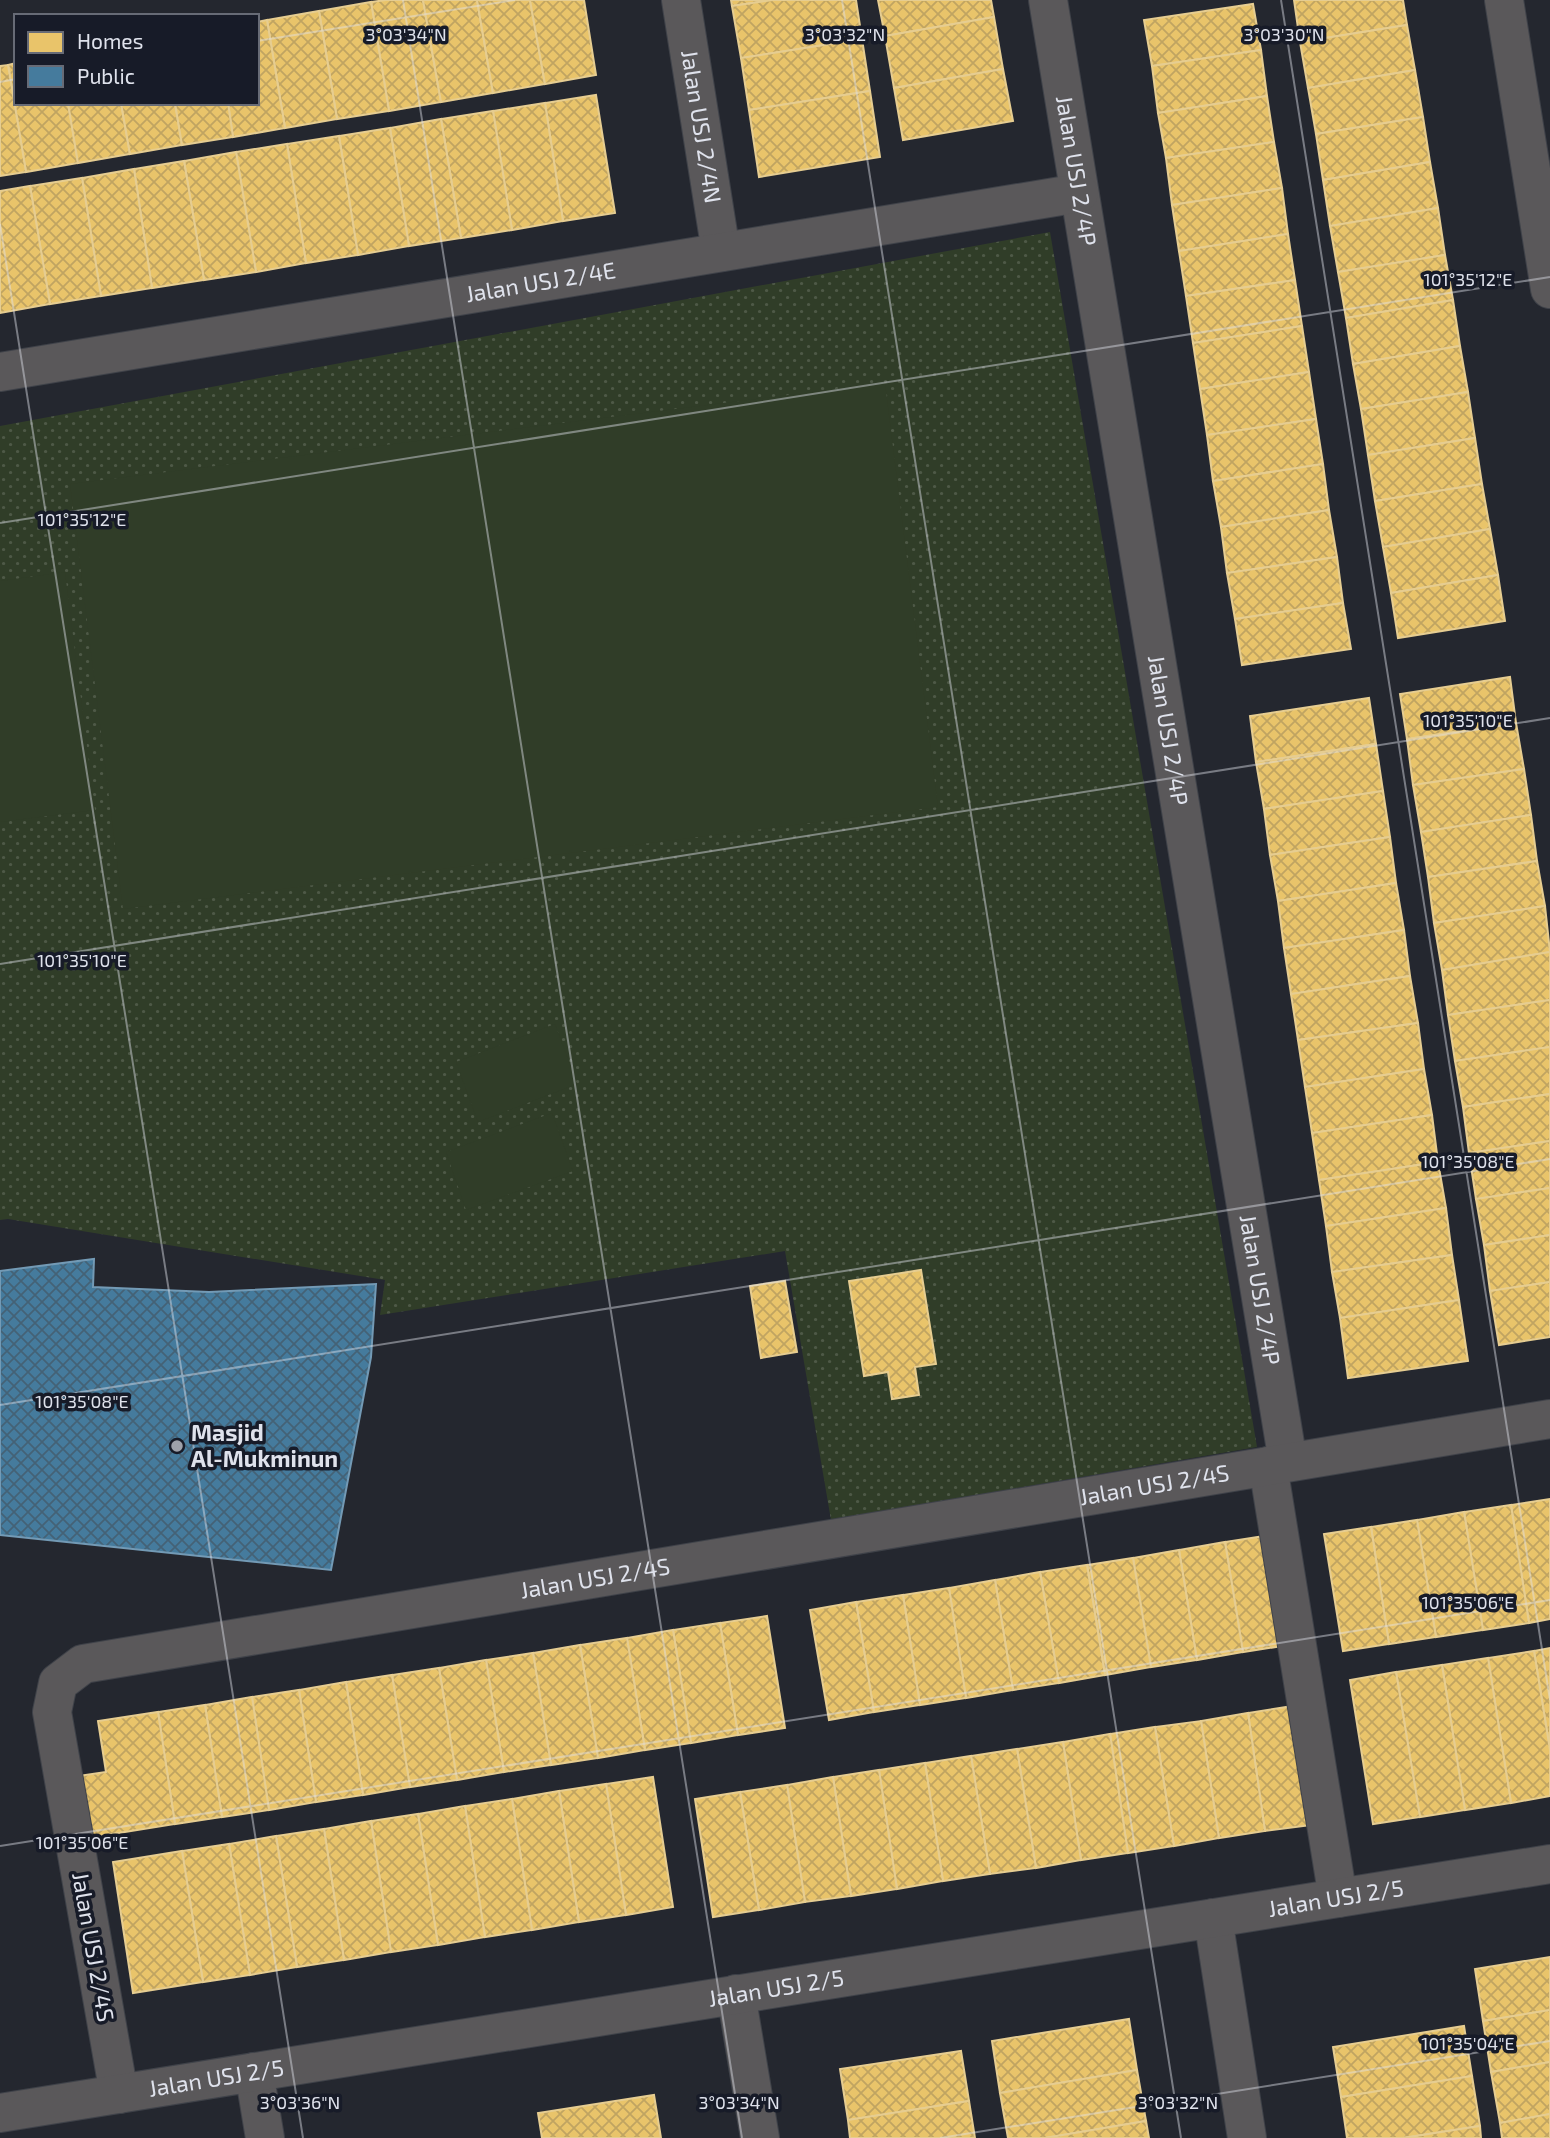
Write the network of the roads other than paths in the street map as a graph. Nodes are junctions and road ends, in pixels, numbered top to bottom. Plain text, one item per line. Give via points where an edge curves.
1 (681, 0) edge
2 (1048, 0) edge
3 (1504, 0) edge
4 (1079, 193) junction
5 (721, 252) junction
6 (1550, 289) edge
7 (0, 372) edge
8 (1550, 1419) edge
9 (1278, 1464) junction
10 (1550, 1864) edge
11 (1338, 1898) junction
12 (1213, 1918) junction
13 (736, 1994) junction
14 (254, 2071) junction
15 (119, 2094) junction
16 (0, 2113) edge
17 (265, 2138) edge
18 (760, 2138) edge
19 (1247, 2138) edge

1 - 5 street, Jalan USJ 2/4N
2 - 4 street, Jalan USJ 2/4P
3 - 6 street
4 - 5 street, Jalan USJ 2/4E
4 - 9 street, Jalan USJ 2/4P
5 - 7 street, Jalan USJ 2/4E
8 - 9 street, Jalan USJ 2/4S
9 - 11 street, Jalan USJ 2/4P
9 - 15 street, Jalan USJ 2/4S via 83,1664 58,1683 52,1712
10 - 11 street, Jalan USJ 2/5
11 - 12 street, Jalan USJ 2/5
12 - 13 street, Jalan USJ 2/5
12 - 19 street
13 - 14 street, Jalan USJ 2/5
13 - 18 street
14 - 15 street, Jalan USJ 2/5
14 - 17 street
15 - 16 street, Jalan USJ 2/5

